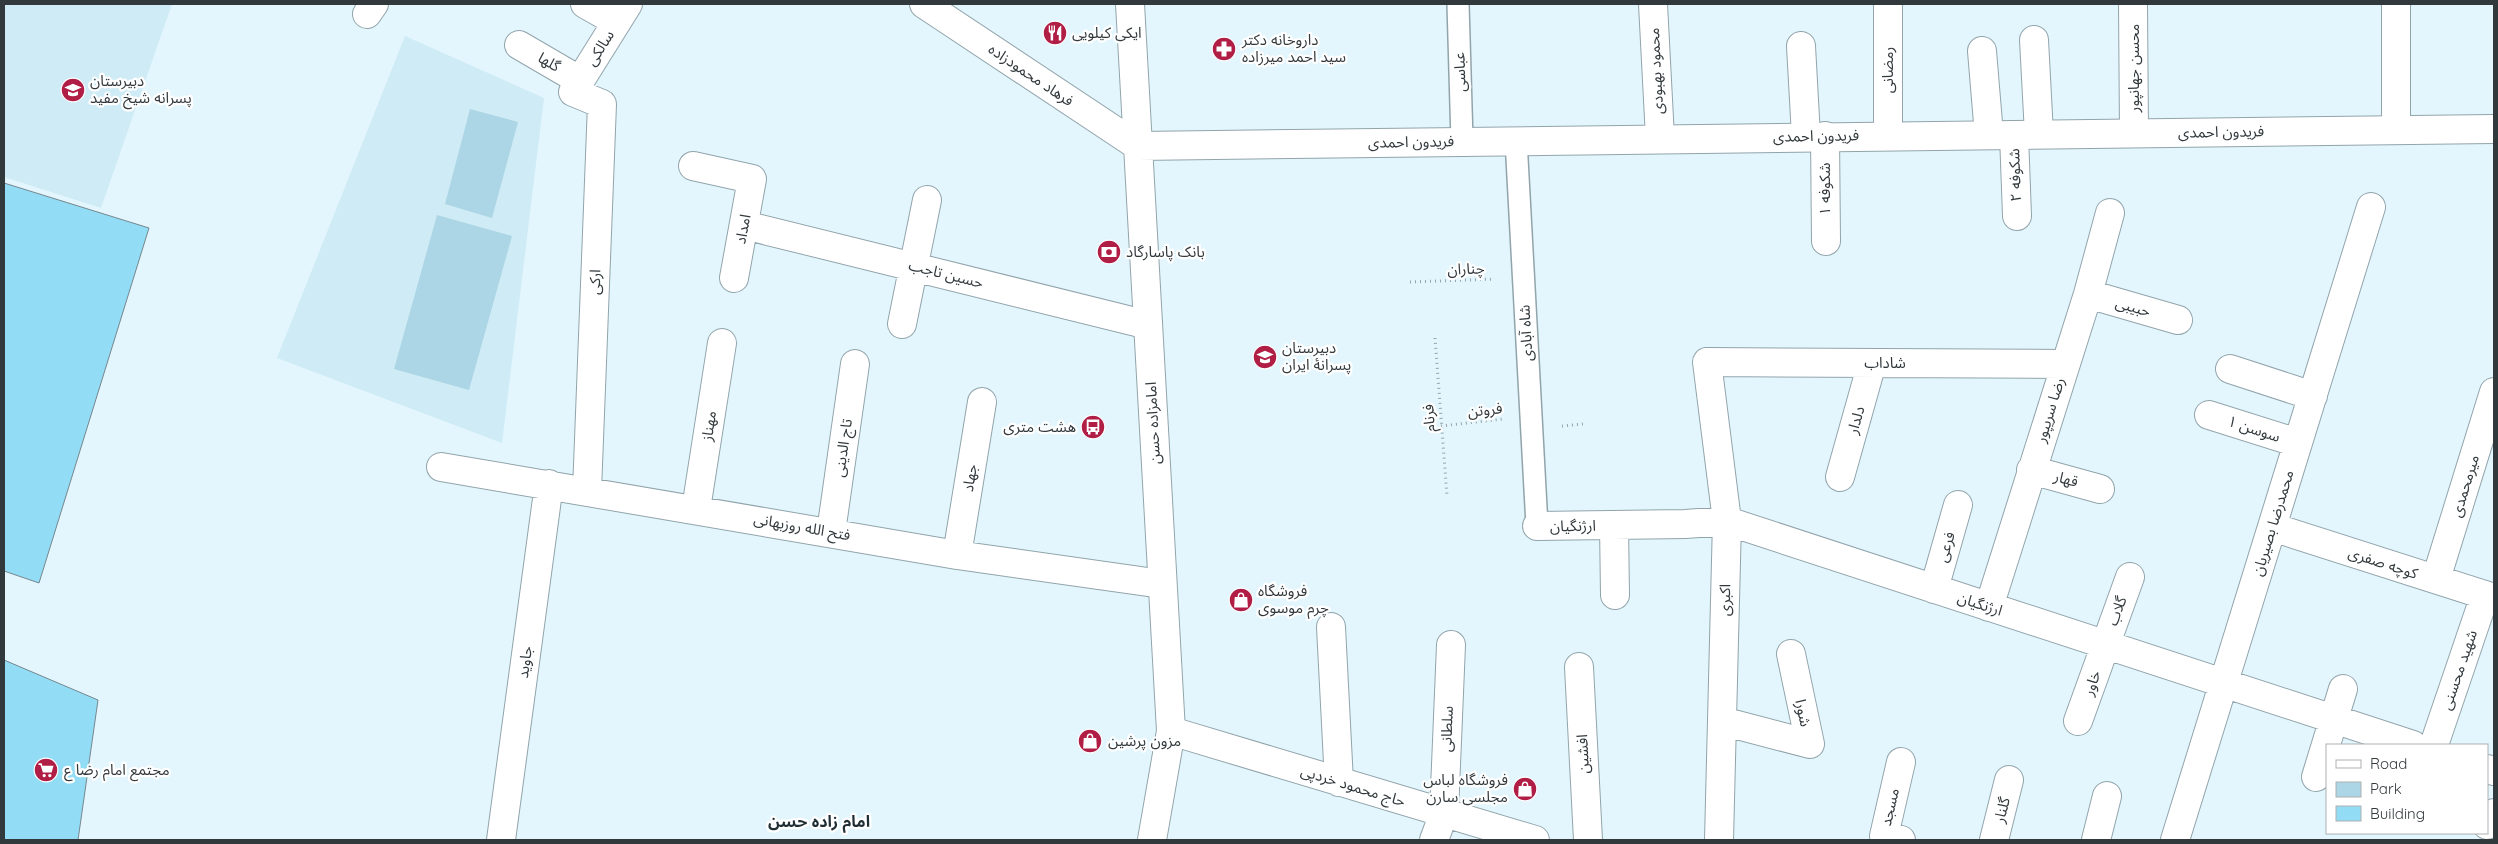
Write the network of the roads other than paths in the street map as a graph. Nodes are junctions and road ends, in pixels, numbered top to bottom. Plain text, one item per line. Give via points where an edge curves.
1 (585, 4) edge
2 (924, 4) edge
3 (1130, 4) edge
4 (1458, 4) edge
5 (1652, 4) edge
6 (1888, 4) edge
7 (2133, 4) edge
8 (2396, 4) edge
9 (623, 13) edge
10 (2034, 40) dead end
11 (519, 45) dead end
12 (1801, 46) dead end
13 (1982, 51) dead end
14 (576, 86) junction
15 (2494, 129) edge
16 (2396, 130) junction
17 (2134, 133) junction
18 (2014, 134) junction
19 (1816, 136) junction
20 (1888, 136) junction
21 (1660, 138) junction
22 (1516, 140) junction
23 (1462, 141) junction
24 (1138, 146) junction
25 (693, 166) dead end
26 (927, 200) dead end
27 (2371, 206) dead end
28 (2110, 213) dead end
29 (2017, 216) dead end
30 (744, 225) junction
31 (1826, 241) dead end
32 (914, 266) junction
33 (734, 278) dead end
34 (2088, 294) junction
35 (2178, 320) dead end
36 (902, 324) dead end
37 (1148, 325) junction
38 (722, 344) dead end
39 (1707, 362) joint
40 (1872, 363) junction
41 (855, 364) dead end
42 (2064, 364) junction
43 (2230, 369) dead end
44 (2494, 392) edge
45 (2313, 396) junction
46 (982, 402) dead end
47 (2210, 415) dead end
48 (2298, 443) junction
49 (441, 467) dead end
50 (2031, 470) junction
51 (1840, 477) dead end
52 (549, 484) junction
53 (2100, 489) dead end
54 (588, 491) junction
55 (1958, 505) dead end
56 (696, 509) junction
57 (1727, 521) junction
58 (1614, 525) junction
59 (1536, 526) joint
60 (2272, 528) junction
61 (831, 532) junction
62 (957, 555) junction
63 (2130, 577) dead end
64 (2436, 579) junction
65 (1162, 584) junction
66 (1934, 589) junction
67 (1615, 595) dead end
68 (2490, 596) edge
69 (1989, 607) junction
70 (1331, 627) dead end
71 (1451, 645) dead end
72 (2106, 645) junction
73 (1790, 654) dead end
74 (1579, 667) dead end
75 (2224, 684) junction
76 (2343, 689) dead end
77 (2333, 719) junction
78 (1722, 721) junction
79 (2078, 721) dead end
80 (1171, 731) junction
81 (2410, 744) edge
82 (2434, 744) edge
83 (1901, 762) dead end
84 (2316, 778) dead end
85 (2010, 780) dead end
86 (1339, 782) junction
87 (2107, 796) dead end
88 (1444, 813) junction
89 (501, 840) edge
90 (1152, 840) edge
91 (1434, 840) edge
92 (1534, 840) edge
93 (1588, 840) edge
94 (1719, 840) edge
95 (1900, 840) edge
96 (1994, 840) edge
97 (2096, 840) edge
98 (2175, 840) edge

1 - 9 street
2 - 24 street, فرهاد محمودزاده
3 - 24 street, امامزاده حسن
4 - 23 lane, عباسی
5 - 21 street, محمود بهبودی
6 - 20 street, رمضانی
7 - 17 street, محسن جهانپور
8 - 16 street
9 - 14 street, سالکی
10 - 18 street
11 - 14 street, گلها
12 - 19 street, شکوفه ۱
13 - 18 street
14 - 54 street, ارکی via 602,104
15 - 16 street, فریدون احمدی
16 - 17 street, فریدون احمدی
17 - 18 street, فریدون احمدی
18 - 20 street, فریدون احمدی
18 - 29 street, شکوفه ۲
19 - 20 street, فریدون احمدی
19 - 21 street, فریدون احمدی
19 - 31 street, شکوفه ۱
21 - 22 street, فریدون احمدی
22 - 23 street, فریدون احمدی
22 - 59 lane, شاه آبادی
23 - 24 street, فریدون احمدی
24 - 37 street, امامزاده حسن
25 - 30 street, امداد via 752,179
26 - 32 street
27 - 45 street, محمدرضا بصیریان
28 - 34 street, رضا سریپور
30 - 32 street, حسین تاجب
30 - 33 street, امداد
32 - 36 street
32 - 37 street, حسین تاجب
34 - 35 street, حبیبی
34 - 42 street, رضا سریپور
37 - 65 street, امامزاده حسن
38 - 56 street, مهناز
39 - 40 street, شاداب
39 - 57 street, اکبری
40 - 42 street, شاداب
40 - 51 street, دلدار
41 - 61 street, تاج الدینی
42 - 50 street, رضا سریپور
43 - 45 street
44 - 64 street, میرمحمدی
45 - 48 street, محمدرضا بصیریان
46 - 62 street, جهاد
47 - 48 street, سوسن ۱
48 - 60 street, محمدرضا بصیریان
49 - 52 street, فتح الله روزبهانی
50 - 53 street, قهار
50 - 69 street, رضا سریپور
52 - 54 street, فتح الله روزبهانی
52 - 89 street, جاوید
54 - 56 street, فتح الله روزبهانی
55 - 66 street, فرعی
56 - 61 street, فتح الله روزبهانی
57 - 58 street, ارژنگیان
57 - 66 street, ارژنگیان
57 - 78 street, اکبری
58 - 59 street, ارژنگیان
58 - 67 street
60 - 64 street, کوچه صفری
60 - 75 street, محمدرضا بصیریان
61 - 62 street, فتح الله روزبهانی
62 - 65 street, فتح الله روزبهانی
63 - 72 street, گلاب
64 - 68 street, کوچه صفری
65 - 80 street, امامزاده حسن
66 - 69 street, ارژنگیان
68 - 82 street, شهید محسنی
69 - 72 street, ارژنگیان
70 - 86 street
71 - 88 street, سلطانی
72 - 75 street, ارژنگیان
72 - 79 street, خاور
73 - 78 street, شورا via 1810,744
74 - 93 street, افشین
75 - 77 street, ارژنگیان
75 - 98 street, محمدرضا بصیریان
76 - 77 street
77 - 81 street, ارژنگیان
77 - 84 street
78 - 94 street, اکبری
80 - 86 street, حاج محمود خردپی
80 - 90 street, امامزاده حسن
83 - 95 street, مسجد via 1884,836
85 - 96 street, گلنار
86 - 88 street, حاج محمود خردپی
87 - 97 street
88 - 91 street, سلطانی
88 - 92 street, حاج محمود خردپی

